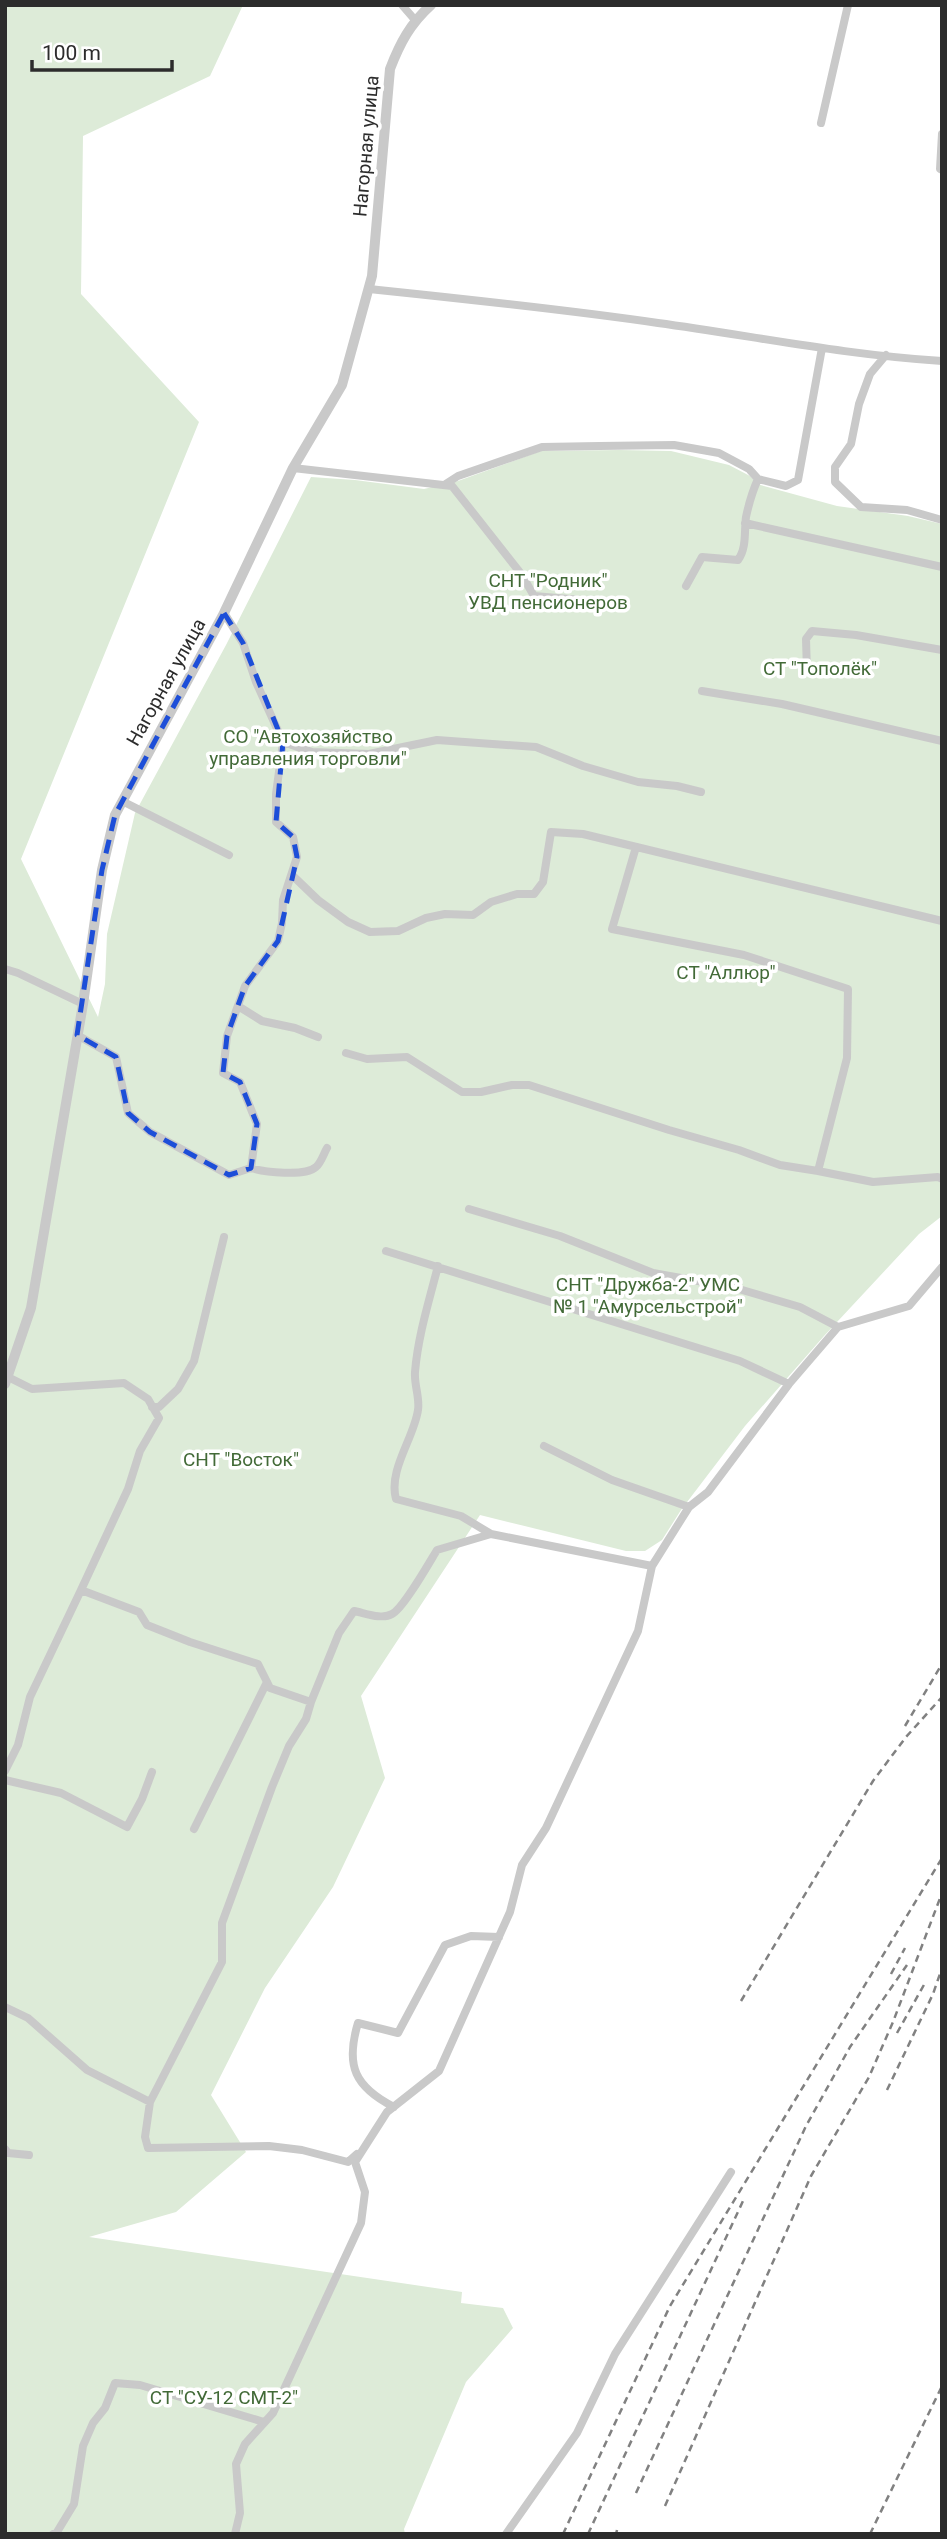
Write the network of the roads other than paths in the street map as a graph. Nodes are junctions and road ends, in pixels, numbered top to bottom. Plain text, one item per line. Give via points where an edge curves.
1 (402, 5) edge
2 (431, 5) edge
3 (848, 5) edge
4 (415, 20) junction
5 (821, 123) dead end
6 (942, 134) edge
7 (941, 169) edge
8 (369, 289) junction
9 (822, 348) junction
10 (886, 355) junction
11 (942, 361) edge
12 (293, 468) junction
13 (758, 480) junction
14 (444, 485) junction
15 (942, 520) edge
16 (746, 523) junction
17 (942, 567) edge
18 (686, 586) dead end
19 (604, 603) dead end
20 (223, 613) junction
21 (942, 650) edge
22 (807, 671) dead end
23 (702, 691) dead end
24 (942, 741) edge
25 (283, 742) junction
26 (701, 792) dead end
27 (122, 801) junction
28 (636, 847) junction
29 (229, 855) dead end
30 (292, 875) junction
31 (942, 921) edge
32 (5, 969) edge
33 (82, 1004) junction
34 (238, 1006) junction
35 (77, 1035) junction
36 (318, 1037) dead end
37 (346, 1053) dead end
38 (327, 1147) dead end
39 (251, 1168) junction
40 (818, 1171) junction
41 (942, 1179) edge
42 (469, 1209) dead end
43 (224, 1237) dead end
44 (386, 1251) dead end
45 (438, 1266) junction
46 (942, 1266) edge
47 (838, 1327) junction
48 (7, 1375) edge
49 (789, 1384) junction
50 (152, 1407) junction
51 (544, 1446) dead end
52 (690, 1507) junction
53 (491, 1534) junction
54 (652, 1566) junction
55 (81, 1590) junction
56 (267, 1682) junction
57 (311, 1702) junction
58 (5, 1771) edge
59 (152, 1772) dead end
60 (5, 1780) edge
61 (194, 1829) dead end
62 (499, 1937) junction
63 (5, 2007) edge
64 (150, 2102) junction
65 (394, 2107) junction
66 (364, 2147) junction
67 (5, 2149) edge
68 (29, 2155) dead end
69 (731, 2172) dead end
70 (264, 2423) junction
71 (53, 2534) edge
72 (235, 2534) edge
73 (506, 2534) edge

1 - 4 street
2 - 4 street, Нагорная улица
3 - 5 street
4 - 8 street, Нагорная улица via 390,69
6 - 7 street
8 - 9 street via 646,321
8 - 12 street, Нагорная улица via 342,384
9 - 10 street
9 - 13 street via 799,480 786,486
10 - 11 street
10 - 15 street via 870,374 851,444 835,467 835,482 861,507 907,510
12 - 14 street
12 - 20 street, Нагорная улица
13 - 14 street via 749,469 719,453 674,445 565,446 542,447
13 - 16 street
14 - 19 street via 452,486 534,596
16 - 17 street
16 - 18 street via 738,560 702,557
20 - 25 street via 243,643
20 - 27 street, Нагорная улица
21 - 22 street via 812,632 806,639
23 - 24 street via 782,704
25 - 26 street via 312,752 369,754 437,740 536,747 638,782
25 - 30 street via 276,822 293,837 297,857
27 - 29 street
27 - 33 street, Нагорная улица via 103,870
28 - 30 street via 583,834 551,832 543,882 534,894 491,902 474,915 426,918 398,931 370,932 348,922
28 - 31 street
28 - 40 street via 612,929 744,955 848,989 847,1058
30 - 34 street via 283,900 278,941 245,986
32 - 33 street
33 - 35 street, Нагорная улица
34 - 36 street via 262,1021
34 - 39 street via 227,1036 223,1073 240,1082 257,1124
35 - 39 street via 116,1057 128,1113 150,1132 229,1175
35 - 48 street, Нагорная улица via 31,1308
37 - 40 street via 366,1059 407,1057 462,1092 529,1085 780,1165
38 - 39 street via 316,1167 307,1172
40 - 41 street via 873,1182
42 - 47 street via 560,1236 653,1273 732,1287 800,1307
43 - 50 street via 194,1362 178,1389 159,1407
44 - 45 street
45 - 49 street via 740,1362
45 - 53 street via 418,1343 418,1410 393,1489 396,1499 461,1516
46 - 47 street via 909,1306
47 - 49 street
48 - 50 street via 32,1389 124,1383
49 - 52 street via 708,1492
50 - 55 street via 159,1418 140,1451 128,1489
51 - 52 street via 612,1480
52 - 54 street
53 - 54 street
53 - 57 street via 437,1550 392,1614 354,1611 339,1633
54 - 62 street via 638,1630 547,1828 522,1865
55 - 56 street via 139,1612 147,1625 258,1664
55 - 58 street via 30,1697 18,1745
56 - 57 street via 270,1688
56 - 61 street
57 - 64 street via 272,1787 222,1923 222,1962
59 - 60 street via 127,1827 61,1793
62 - 65 street via 439,2071
62 - 65 street via 471,1936 445,1945 398,2033 358,2023 352,2062 360,2081 371,2095
63 - 64 street via 28,2018 87,2070
64 - 66 street via 148,2148 269,2146 348,2162
65 - 66 street
66 - 70 street via 355,2162 365,2192 361,2223 273,2413
67 - 68 street
69 - 73 street via 615,2354 577,2433
70 - 71 street via 140,2385 115,2383 83,2446 74,2504
70 - 72 street via 245,2444 236,2464 240,2513

